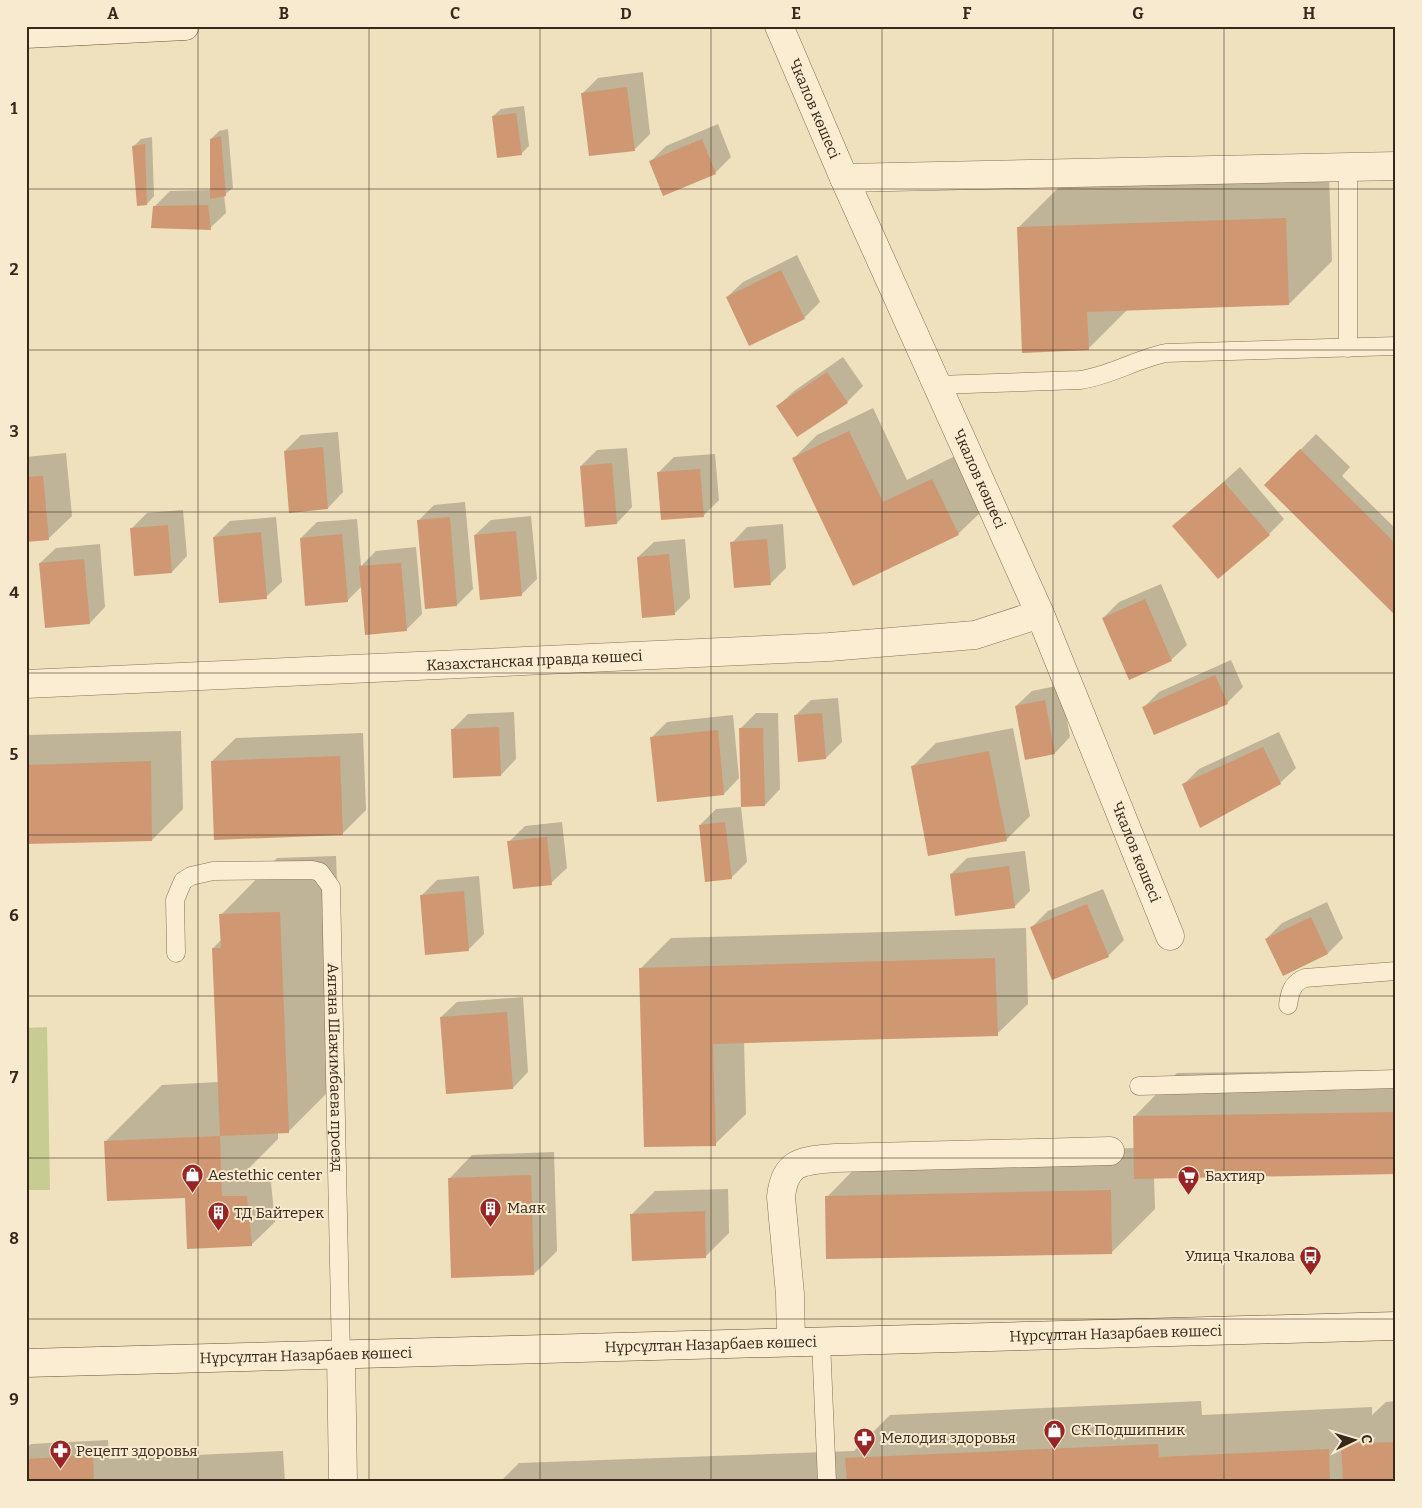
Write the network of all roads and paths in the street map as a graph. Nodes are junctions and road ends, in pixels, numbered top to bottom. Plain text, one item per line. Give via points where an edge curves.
1 (184, 26) edge
2 (779, 26) edge
3 (26, 34) edge
4 (1396, 166) edge
5 (1348, 167) junction
6 (844, 178) junction
7 (1396, 346) edge
8 (1348, 348) junction
9 (937, 385) junction
10 (1040, 614) junction
11 (26, 684) edge
12 (1170, 936) dead end
13 (176, 953) dead end
14 (1396, 971) edge
15 (1288, 1005) dead end
16 (1396, 1079) edge
17 (1139, 1086) dead end
18 (1110, 1151) dead end
19 (1396, 1326) edge
20 (821, 1341) junction
21 (791, 1342) junction
22 (341, 1356) junction
23 (26, 1363) edge
24 (343, 1482) edge
25 (827, 1482) edge

1 - 3 street
2 - 6 street, Чкалов көшесі
4 - 5 street
5 - 6 street
5 - 8 lane
6 - 9 street, Чкалов көшесі
7 - 8 lane
8 - 9 lane via 1166,353 1148,356 1100,377 1080,380
9 - 10 street, Чкалов көшесі
10 - 11 street, Казахстанская правда көшесі via 975,635 829,647
10 - 12 street, Чкалов көшесі
13 - 22 lane, Аягана Шажимбаева проезд via 175,900 183,881 191,876 213,871 312,870 320,872 331,887
14 - 15 lane via 1305,978 1292,988
16 - 17 lane
18 - 21 street via 835,1158 804,1160 795,1165 782,1182 781,1197
19 - 20 street, Нұрсұлтан Назарбаев көшесі
20 - 21 street, Нұрсұлтан Назарбаев көшесі
20 - 25 lane
21 - 22 street, Нұрсұлтан Назарбаев көшесі
22 - 23 street, Нұрсұлтан Назарбаев көшесі
22 - 24 street, Аягана Шажимбаева проезд

